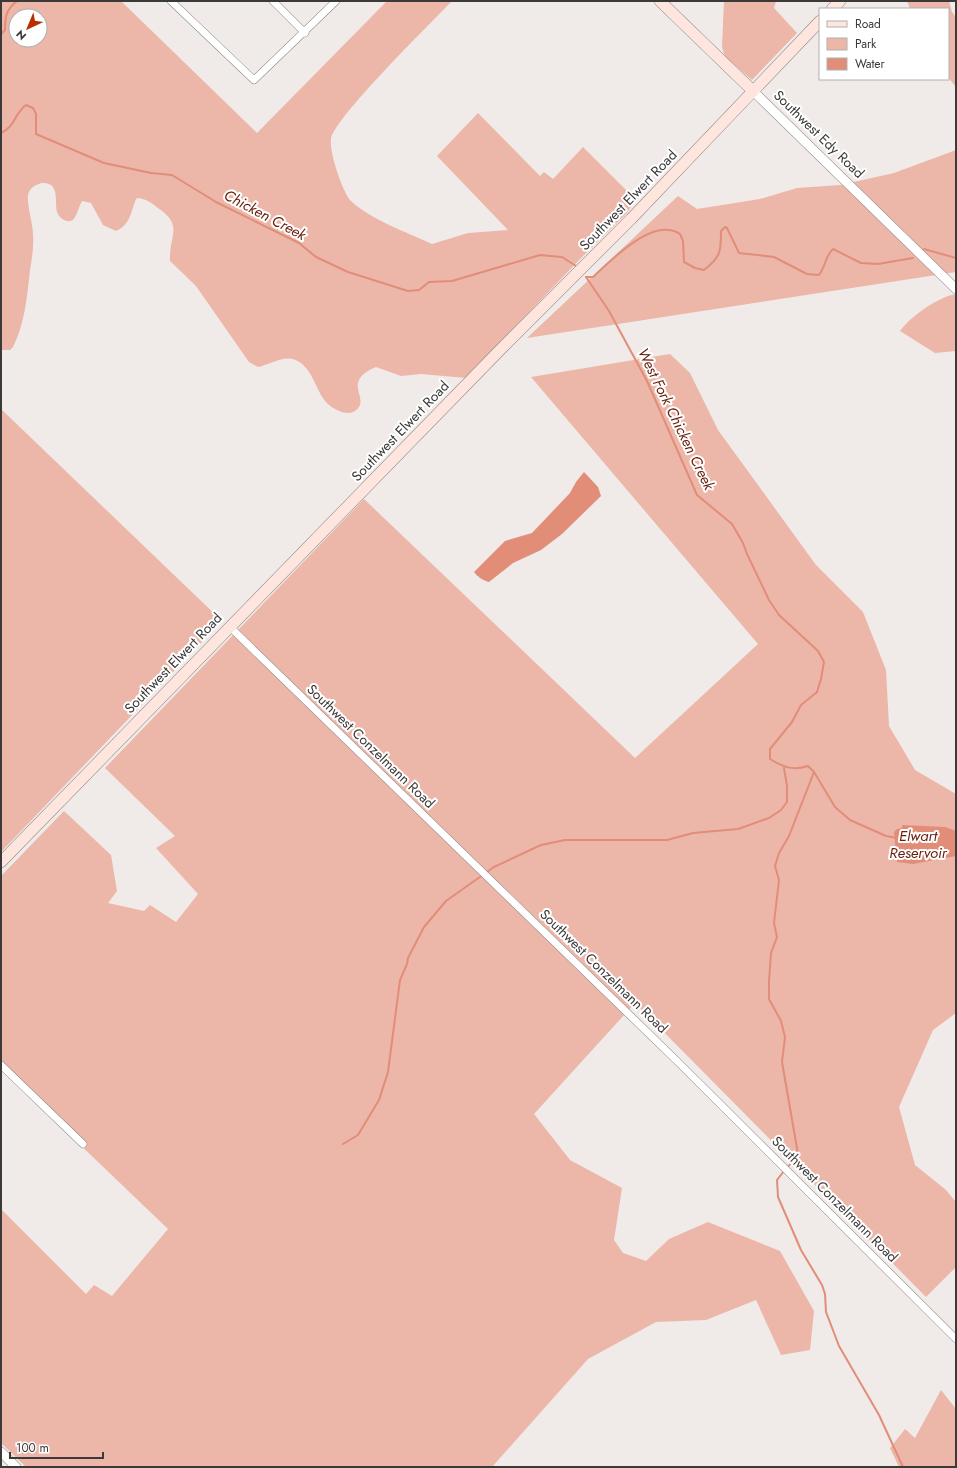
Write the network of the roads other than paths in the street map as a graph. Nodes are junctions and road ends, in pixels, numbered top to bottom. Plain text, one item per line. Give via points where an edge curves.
1 (172, 1) edge
2 (273, 1) edge
3 (336, 1) edge
4 (660, 1) edge
5 (819, 22) edge
6 (305, 33) junction
7 (753, 91) junction
8 (956, 289) edge
9 (230, 627) junction
10 (1, 862) edge
11 (1, 1065) edge
12 (83, 1144) dead end
13 (956, 1339) edge
14 (1, 1452) edge
15 (16, 1467) edge

1 - 6 street via 254,80
2 - 6 street
3 - 6 street
4 - 7 main road, Southwest Edy Road
5 - 7 main road, Southwest Elwert Road
7 - 8 street, Southwest Edy Road
7 - 9 main road, Southwest Elwert Road via 636,214
9 - 10 main road, Southwest Elwert Road
9 - 13 street, Southwest Conzelmann Road via 683,1066
11 - 12 street
14 - 15 street

